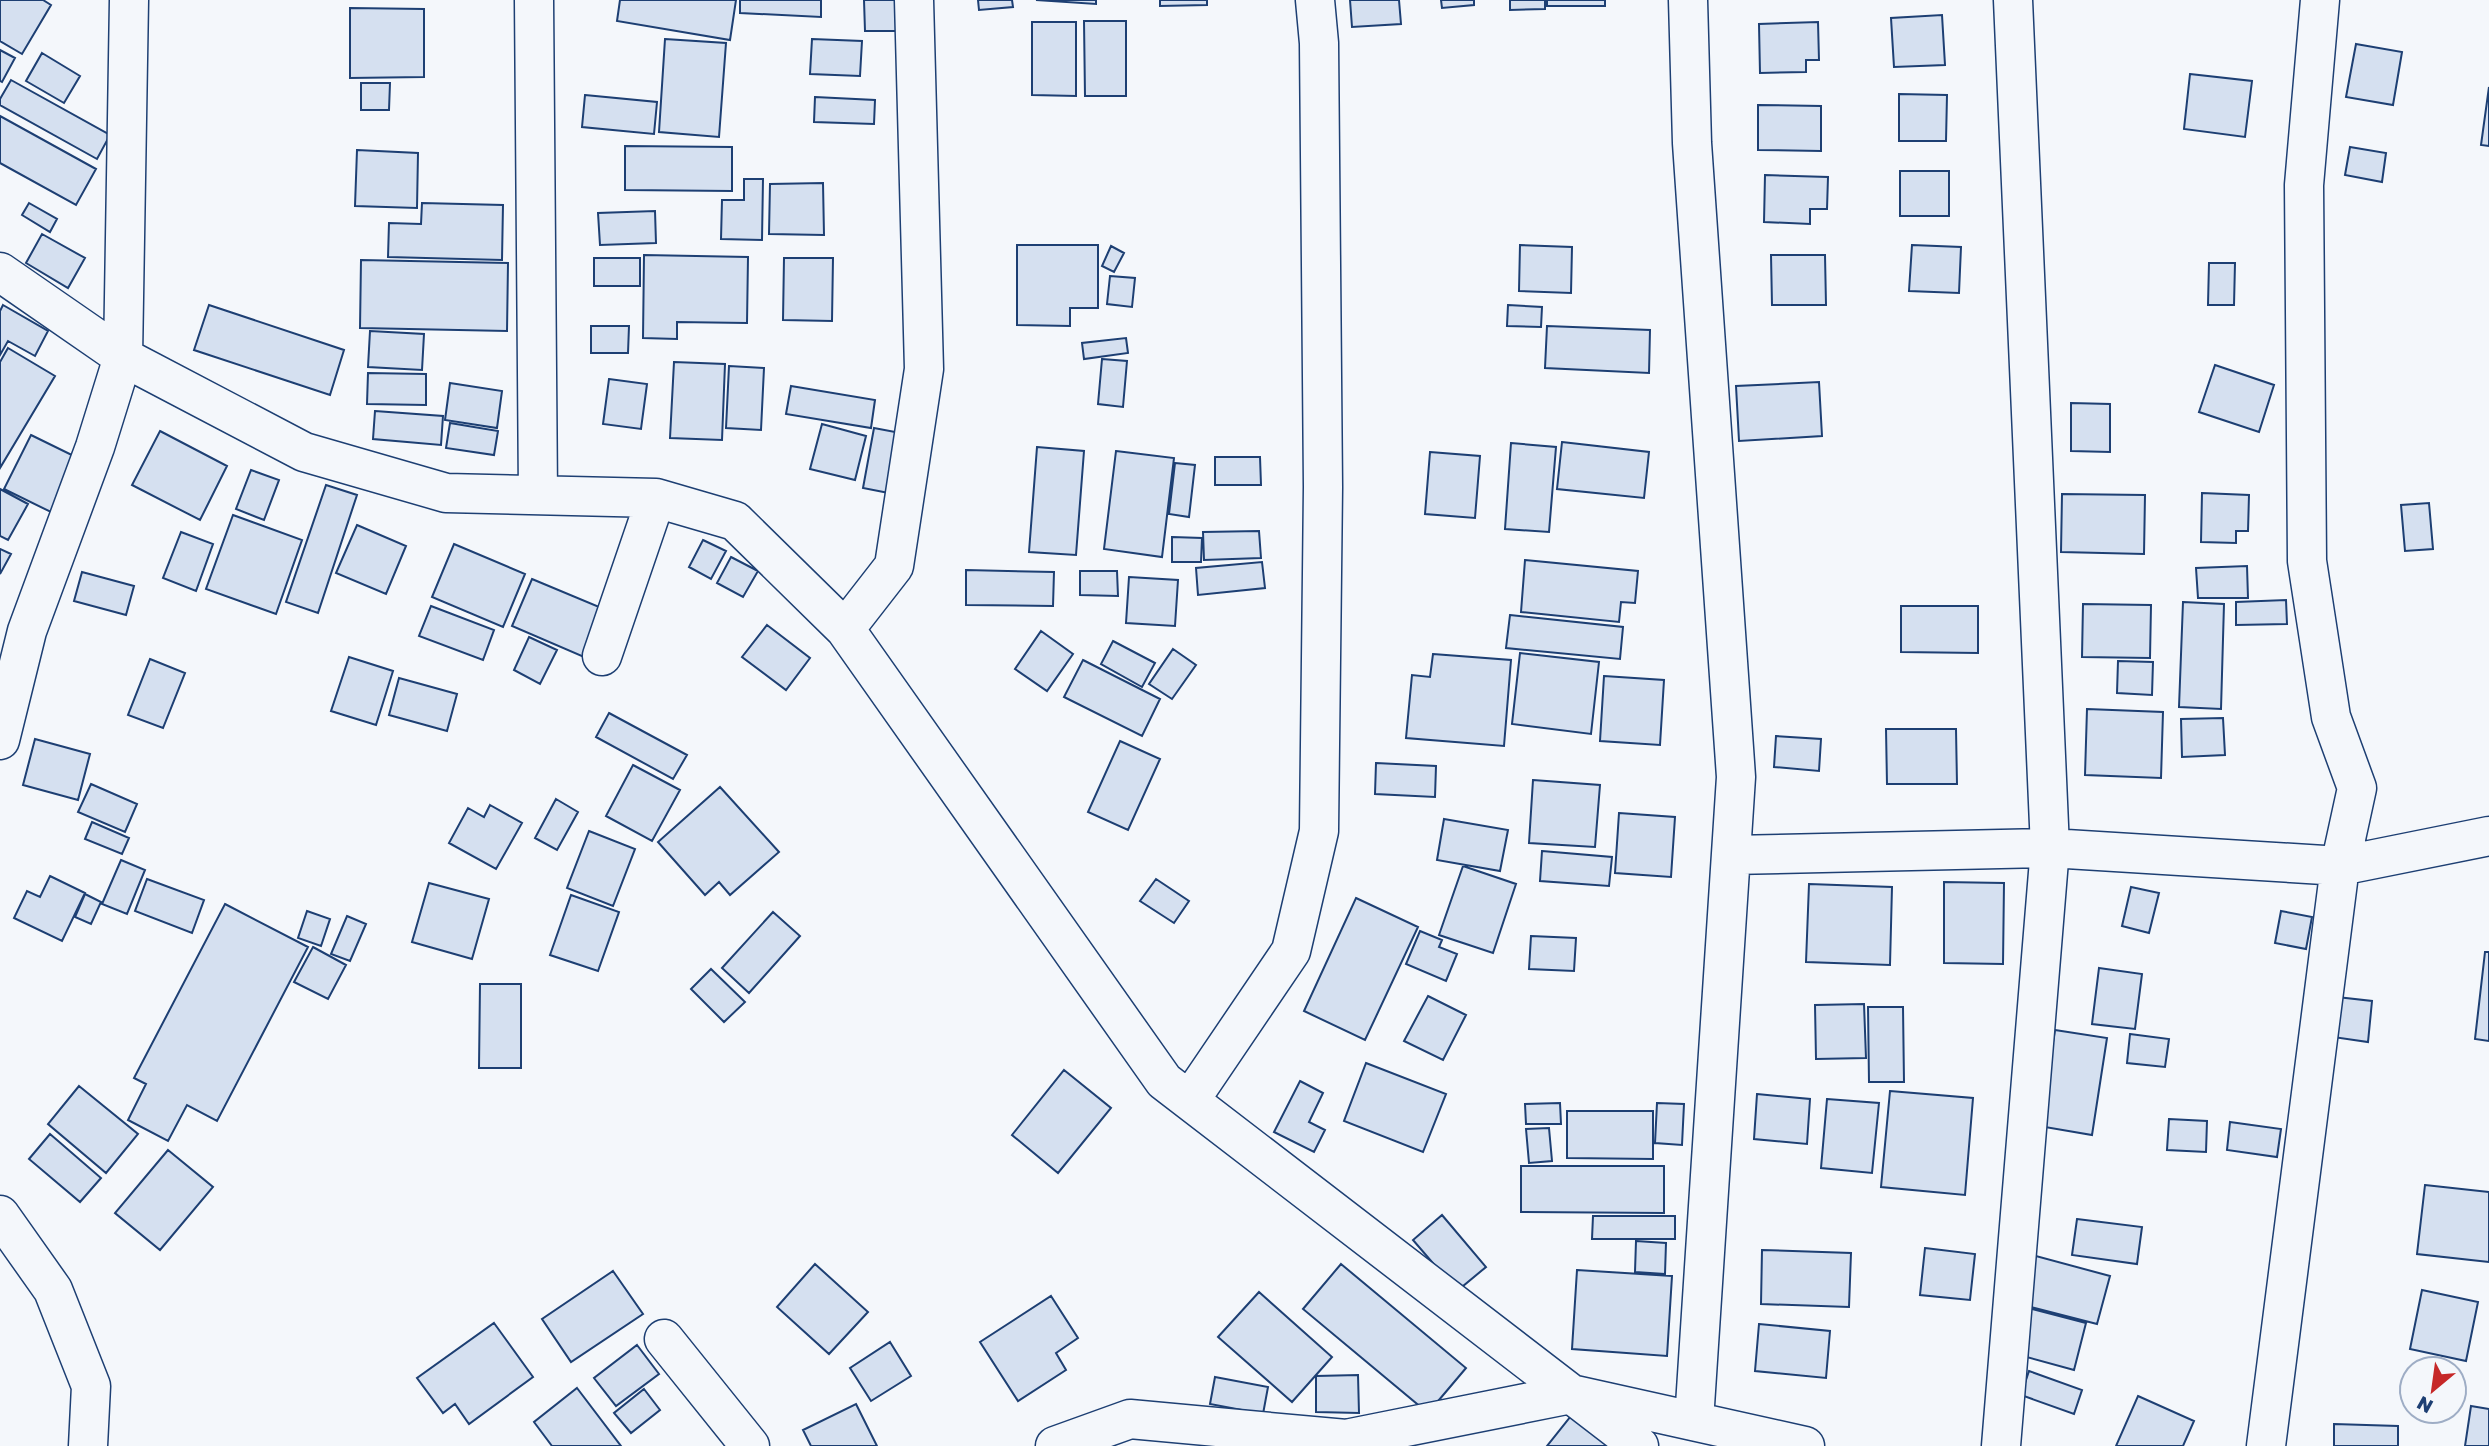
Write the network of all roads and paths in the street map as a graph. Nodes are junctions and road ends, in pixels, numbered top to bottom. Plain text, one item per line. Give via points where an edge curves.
1 (129, 0) edge
2 (534, 0) edge
3 (914, 0) edge
4 (1315, 0) edge
5 (1688, 0) edge
6 (2013, 0) edge
7 (2320, 0) edge
8 (0, 272) edge
9 (123, 357) junction
10 (538, 495) junction
11 (656, 498) junction
12 (13, 627) edge
13 (845, 629) junction
14 (603, 656) dead end
15 (0, 740) edge
16 (2489, 836) edge
17 (2050, 848) junction
18 (1731, 855) junction
19 (2340, 866) junction
20 (1190, 1100) junction
21 (0, 1215) edge
22 (664, 1339) dead end
23 (1572, 1394) junction
24 (1695, 1422) junction
25 (88, 1446) edge
26 (750, 1446) edge
27 (1055, 1446) edge
28 (1639, 1446) edge
29 (1805, 1446) edge
30 (2001, 1446) edge
31 (2266, 1446) edge

1 - 9 street
2 - 10 street
3 - 13 street via 924,369 894,566
4 - 20 street via 1323,487 1319,831 1291,951
5 - 18 street via 1692,143 1736,776
6 - 17 street
7 - 19 street via 2304,185 2307,561 2330,717 2357,788
8 - 9 street
9 - 10 street via 304,452 446,493
9 - 12 street via 95,447
10 - 11 street
11 - 13 street via 735,521
11 - 14 street
12 - 15 street
13 - 20 street via 1164,1081
16 - 19 street
17 - 18 street
17 - 19 street
17 - 30 street
18 - 24 street
19 - 31 street
20 - 23 street
21 - 25 street via 53,1290 91,1386
22 - 26 street
23 - 24 street
23 - 27 street via 1346,1439 1130,1419
23 - 28 street
24 - 29 street

